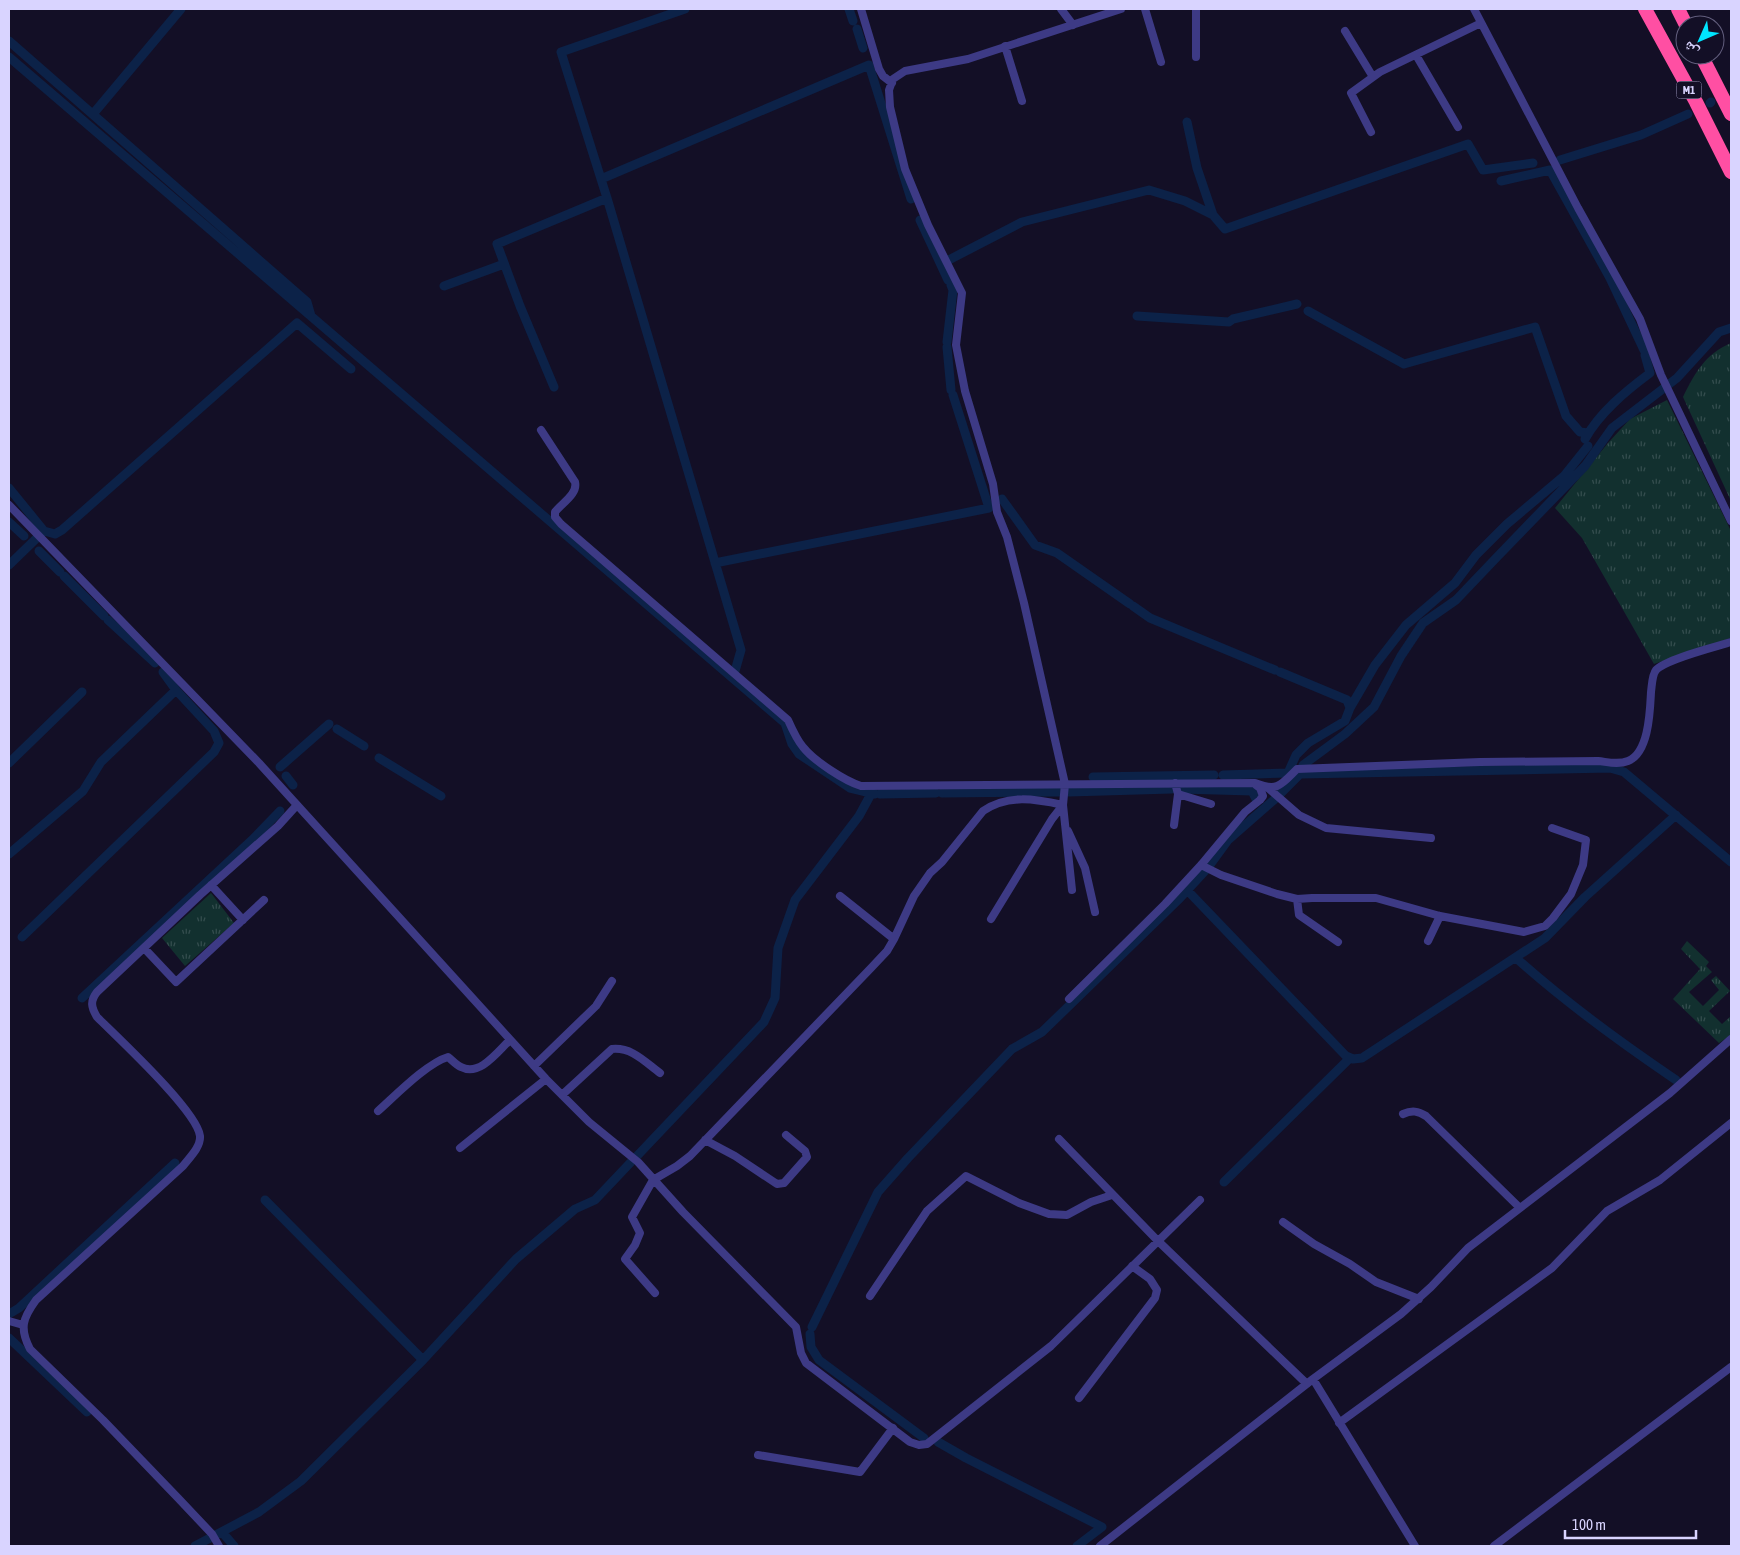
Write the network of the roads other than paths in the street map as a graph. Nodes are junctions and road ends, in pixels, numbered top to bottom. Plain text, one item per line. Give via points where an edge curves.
1 (861, 9) edge
2 (1061, 9) edge
3 (1121, 9) edge
4 (1145, 9) edge
5 (1196, 9) edge
6 (1474, 9) edge
7 (1645, 9) edge
8 (1481, 23) junction
9 (1073, 25) junction
10 (1345, 31) dead end
11 (1005, 46) junction
12 (1416, 55) junction
13 (1196, 57) dead end
14 (1161, 62) dead end
15 (1706, 65) edge
16 (1373, 77) junction
17 (892, 83) junction
18 (1022, 101) dead end
19 (1731, 114) edge
20 (1458, 127) dead end
21 (1371, 132) dead end
22 (1731, 172) edge
23 (541, 430) dead end
24 (9, 505) edge
25 (1731, 520) edge
26 (1731, 642) edge
27 (1175, 783) junction
28 (1255, 783) junction
29 (1065, 784) junction
30 (1268, 788) junction
31 (1178, 794) junction
32 (1211, 804) dead end
33 (297, 805) junction
34 (1063, 805) junction
35 (1065, 824) junction
36 (1174, 826) dead end
37 (1552, 828) dead end
38 (1431, 838) dead end
39 (1201, 866) junction
40 (211, 885) junction
41 (1072, 890) dead end
42 (840, 896) dead end
43 (1297, 899) junction
44 (264, 900) dead end
45 (1095, 912) dead end
46 (1440, 916) junction
47 (243, 920) junction
48 (991, 920) dead end
49 (894, 939) junction
50 (1428, 940) dead end
51 (1338, 942) dead end
52 (144, 948) junction
53 (612, 981) dead end
54 (1069, 999) dead end
55 (1731, 1039) edge
56 (510, 1040) junction
57 (534, 1066) junction
58 (660, 1073) dead end
59 (546, 1080) junction
60 (562, 1095) junction
61 (378, 1112) dead end
62 (1403, 1114) dead end
63 (1731, 1123) edge
64 (786, 1135) dead end
65 (1059, 1139) dead end
66 (705, 1140) junction
67 (460, 1148) dead end
68 (652, 1180) junction
69 (1112, 1195) junction
70 (1200, 1200) dead end
71 (1520, 1208) junction
72 (1283, 1222) dead end
73 (1157, 1240) junction
74 (1132, 1266) junction
75 (655, 1293) dead end
76 (870, 1296) dead end
77 (1418, 1299) junction
78 (9, 1321) edge
79 (23, 1324) junction
80 (1731, 1367) edge
81 (1310, 1382) junction
82 (1079, 1398) dead end
83 (1339, 1423) junction
84 (892, 1428) junction
85 (758, 1455) dead end
86 (219, 1546) edge
87 (1100, 1546) edge
88 (1416, 1546) edge
89 (1494, 1546) edge

1 - 17 street via 879,69
2 - 9 street
3 - 9 street
4 - 14 street
5 - 13 street
6 - 8 street
7 - 22 highway, M1
8 - 12 street
8 - 25 street via 1640,319 1661,375
9 - 11 street
10 - 16 street
11 - 17 street via 968,59 905,71
11 - 18 street
12 - 16 street
12 - 20 street
15 - 19 highway, M1
16 - 21 street via 1352,93
17 - 29 street via 890,107 906,169 928,225 962,293 956,345 965,391 1022,593
23 - 29 street via 575,482 574,492 555,512 561,524 788,720 802,746 811,755 850,782 876,787
24 - 33 street
26 - 30 street via 1667,662 1655,670 1644,740 1638,753 1629,761 1617,764 1598,761 1480,762 1297,769 1279,786
27 - 28 street
27 - 29 street
27 - 31 street
28 - 30 street
28 - 39 street via 1263,796 1245,812
29 - 34 street
30 - 38 street via 1299,815 1326,828
31 - 32 street
31 - 36 street
33 - 40 street
33 - 56 street
34 - 35 street
34 - 48 street
34 - 49 street via 1042,800 1010,799 983,811 914,896
35 - 41 street
35 - 45 street via 1086,868
37 - 46 street via 1586,840 1583,865 1571,894 1545,926 1524,932
39 - 43 street
39 - 54 street
40 - 47 street
40 - 52 street
42 - 49 street
43 - 46 street via 1376,898
43 - 51 street via 1299,915
44 - 47 street
46 - 50 street
47 - 52 street via 176,982
49 - 66 street via 871,968
52 - 79 street via 97,992 92,998 91,1009 184,1108 197,1126 200,1138 183,1166 36,1300 26,1313
53 - 57 street via 596,1006
55 - 71 street via 1670,1093
56 - 57 street
56 - 61 street via 481,1067 472,1070 461,1067 448,1057 442,1058
57 - 59 street
58 - 60 street via 623,1048 612,1049
59 - 60 street
59 - 67 street
60 - 68 street via 638,1162
62 - 71 street via 1418,1111 1426,1116
63 - 83 street via 1660,1180 1607,1211 1552,1268
64 - 66 street via 805,1151 806,1157 784,1183 778,1184
65 - 69 street
66 - 68 street via 677,1166
68 - 75 street via 632,1217 640,1233 625,1259
68 - 84 street via 796,1327 806,1363
69 - 73 street
69 - 76 street via 1067,1215 1049,1214 966,1176 927,1210
70 - 73 street
71 - 77 street via 1468,1248
72 - 77 street via 1376,1282
73 - 74 street
73 - 81 street
74 - 82 street via 1150,1280 1157,1290 1156,1298
74 - 84 street via 1051,1346 927,1444 910,1442
77 - 81 street
78 - 79 street
79 - 86 street via 24,1338 30,1350 103,1420 212,1534
80 - 89 street
81 - 83 street
81 - 87 street
83 - 88 street
84 - 85 street via 860,1472

